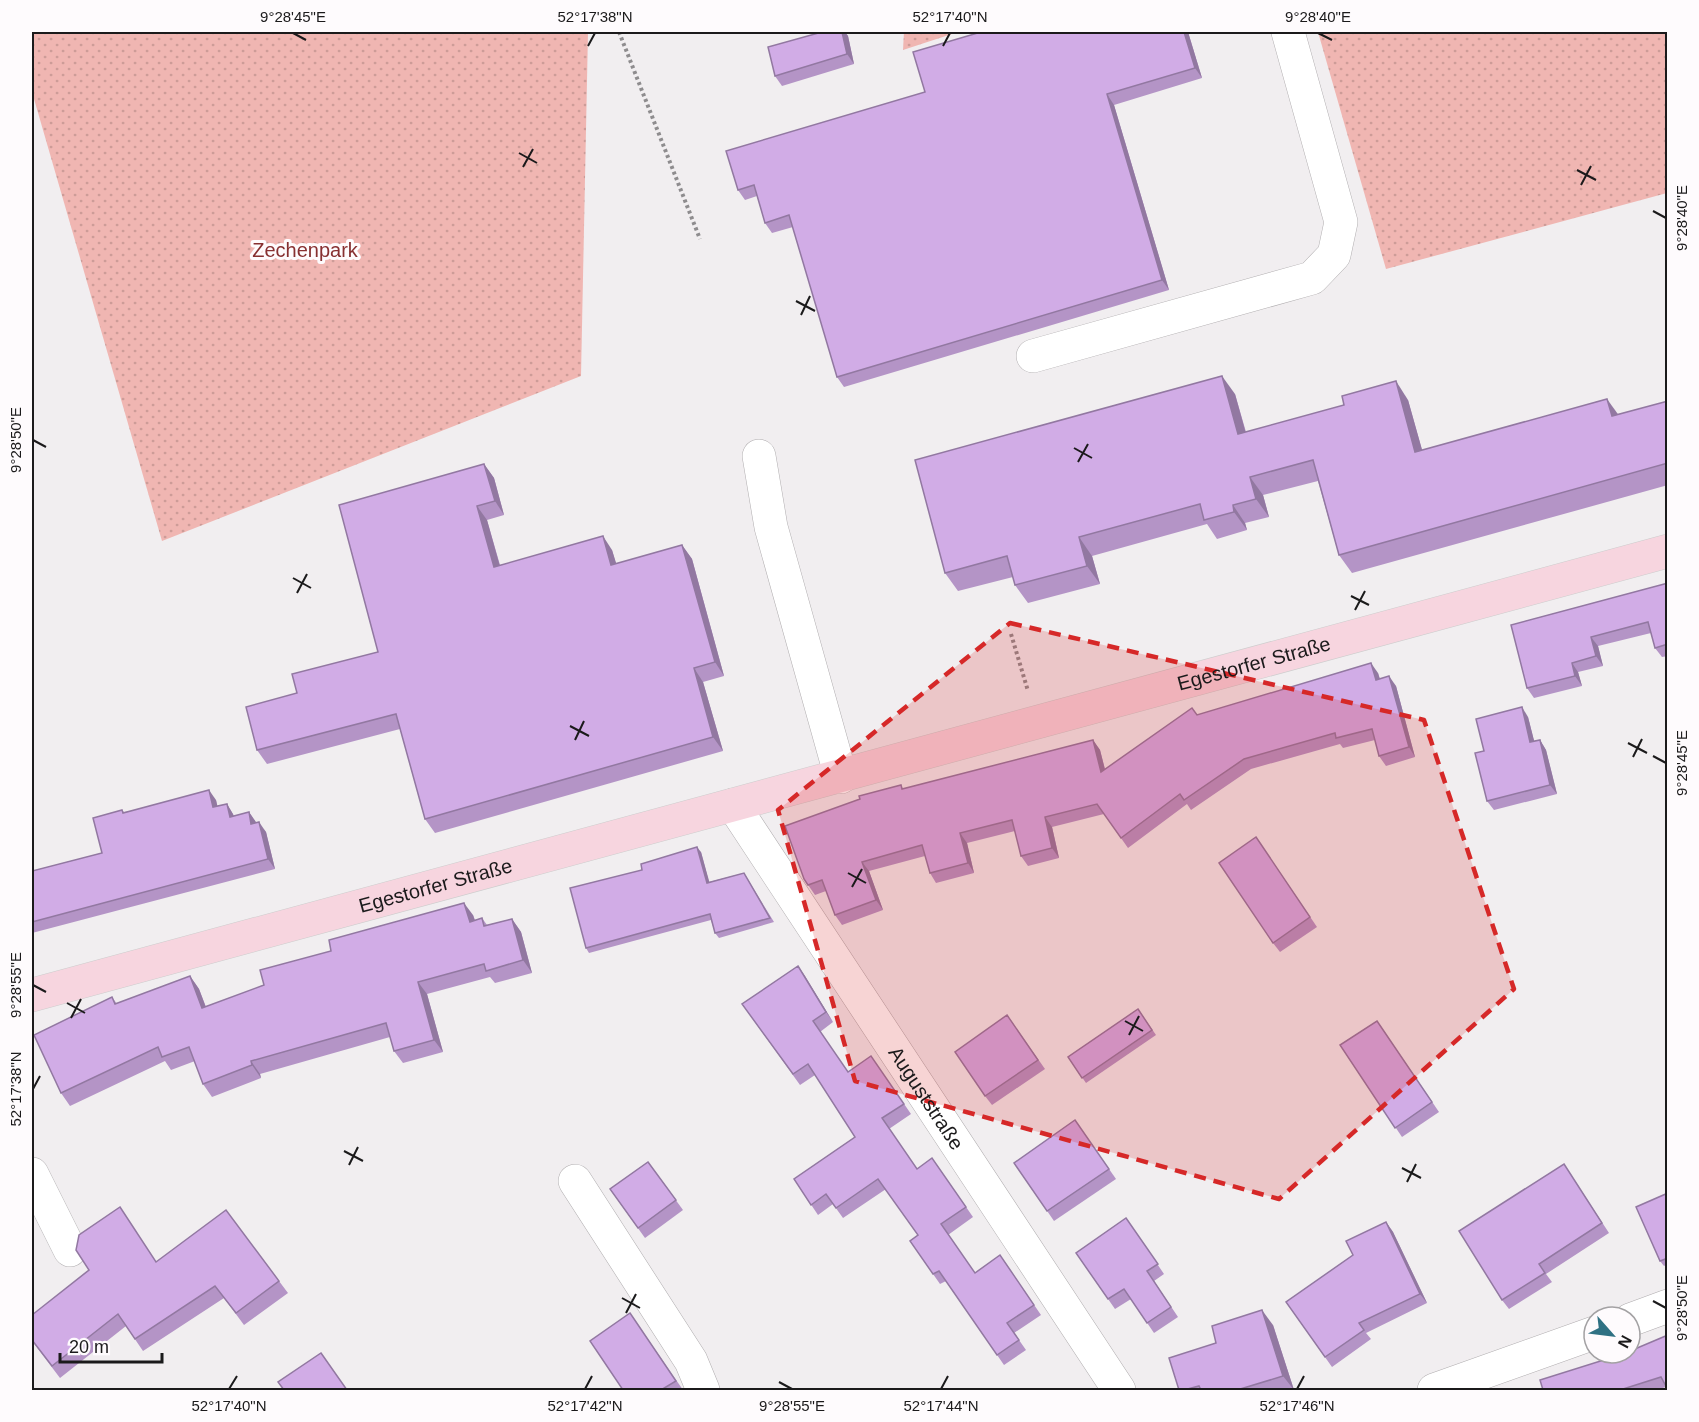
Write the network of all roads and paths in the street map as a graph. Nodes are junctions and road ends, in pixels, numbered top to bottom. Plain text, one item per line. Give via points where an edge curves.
1 (619, 32) edge
2 (1288, 32) edge
3 (700, 239) dead end
4 (1033, 356) dead end
5 (759, 456) dead end
6 (1668, 551) edge
7 (1011, 634) dead end
8 (1037, 722) junction
9 (841, 777) junction
10 (733, 805) junction
11 (32, 995) edge
12 (32, 1174) edge
13 (575, 1181) dead end
14 (70, 1250) dead end
15 (1668, 1306) edge
16 (1642, 1316) edge
17 (1582, 1337) edge
18 (703, 1390) edge
19 (1119, 1390) edge
20 (1434, 1390) edge

1 - 3 path
2 - 4 street via 1341,222 1334,255 1312,278
5 - 9 street via 771,527
6 - 8 main road, Egestorfer Straße
7 - 8 path
8 - 9 main road, Egestorfer Straße
9 - 10 main road, Egestorfer Straße
10 - 11 main road, Egestorfer Straße
10 - 19 street, Auguststraße
12 - 14 street
13 - 18 street via 691,1361
15 - 16 street
17 - 20 street

